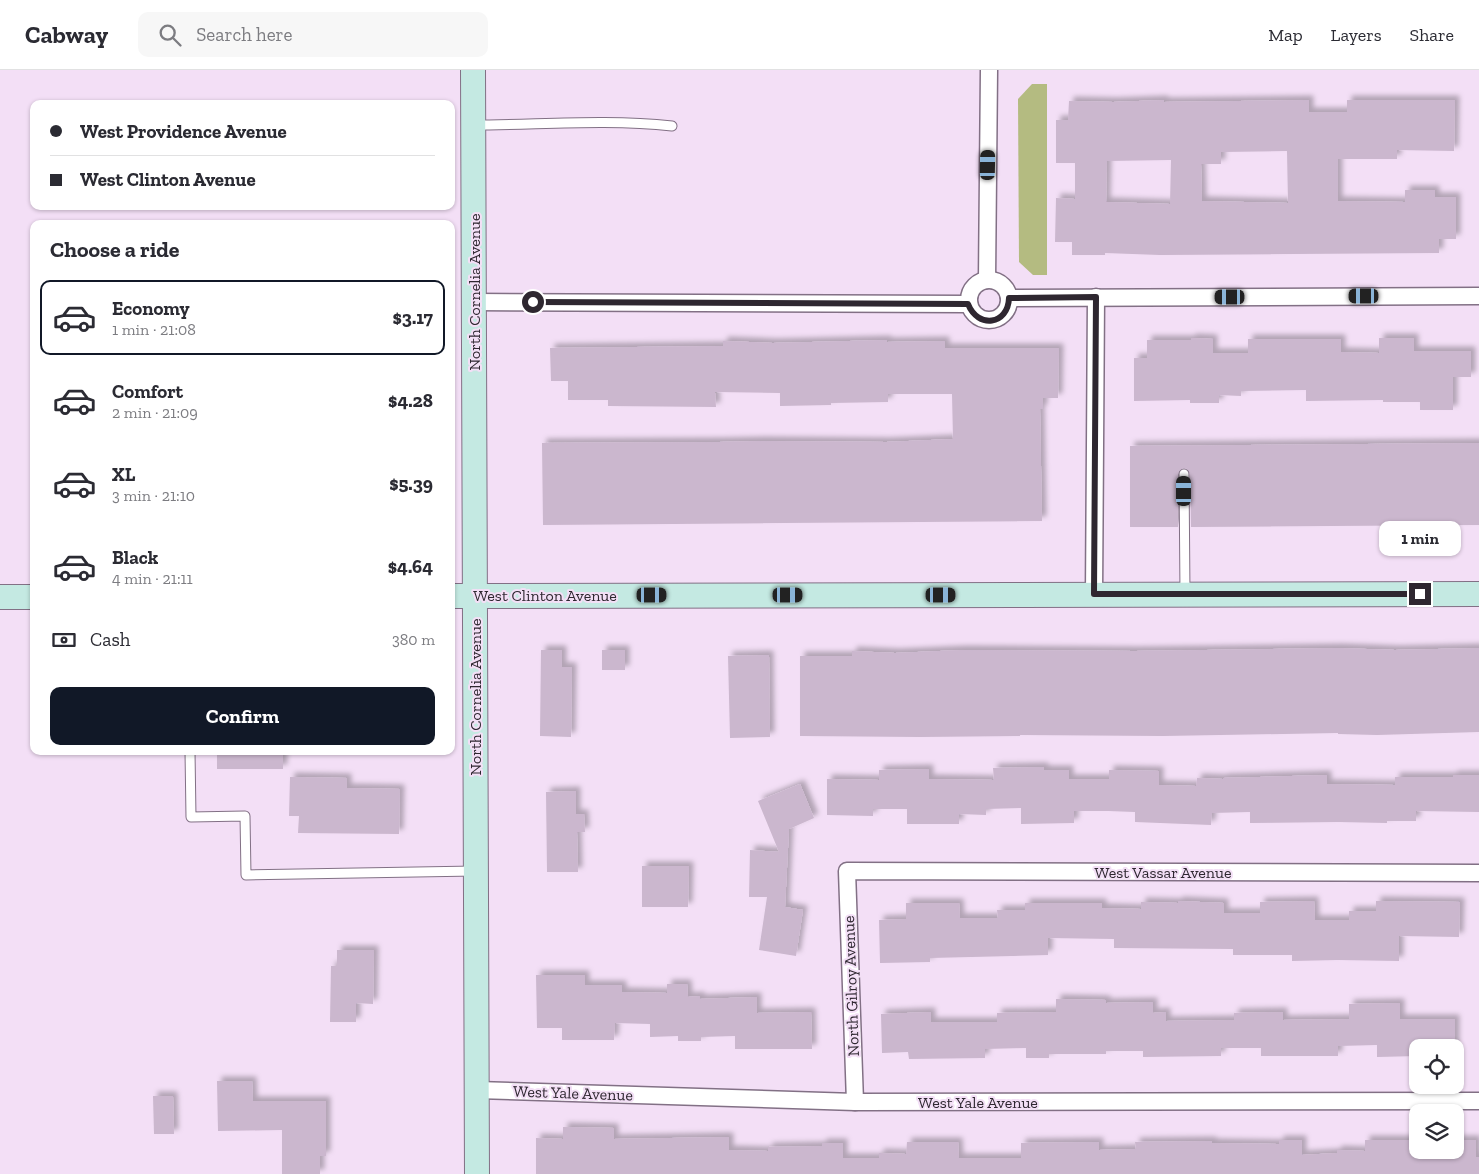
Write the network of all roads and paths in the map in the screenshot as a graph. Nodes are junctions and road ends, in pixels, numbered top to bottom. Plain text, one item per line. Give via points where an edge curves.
1 (473, 70) edge
2 (989, 70) edge
3 (473, 125) junction
4 (672, 126) dead end
5 (987, 280) junction
6 (1479, 296) edge
7 (1096, 297) junction
8 (1009, 298) junction
9 (474, 302) junction
10 (968, 304) junction
11 (1184, 474) dead end
12 (1094, 594) junction
13 (1185, 594) junction
14 (1479, 594) edge
15 (455, 596) edge
16 (475, 596) junction
17 (0, 597) edge
18 (30, 597) edge
19 (190, 755) edge
20 (476, 871) junction
21 (847, 871) joint
22 (1479, 874) edge
23 (477, 1090) junction
24 (1479, 1101) edge
25 (855, 1102) junction
26 (477, 1174) edge

1 - 3 street, North Cornelia Avenue
2 - 5 street
3 - 4 lane via 596,123
3 - 9 street, North Cornelia Avenue
5 - 8 street via 1004,286
5 - 10 street via 980,281 970,291
6 - 7 street
7 - 8 street
7 - 12 street
8 - 10 street via 1006,311 995,320 975,316
9 - 10 street
9 - 16 street, North Cornelia Avenue
11 - 13 lane
12 - 13 street, West Clinton Avenue
12 - 16 street, West Clinton Avenue
13 - 14 street, West Clinton Avenue
15 - 16 street, West Clinton Avenue
16 - 20 street, North Cornelia Avenue
17 - 18 street
19 - 20 lane via 191,817 245,816 246,875
20 - 23 street, North Cornelia Avenue
21 - 22 street, West Vassar Avenue
21 - 25 street, North Gilroy Avenue
23 - 25 street, West Yale Avenue
23 - 26 street, North Cornelia Avenue
24 - 25 street, West Yale Avenue

